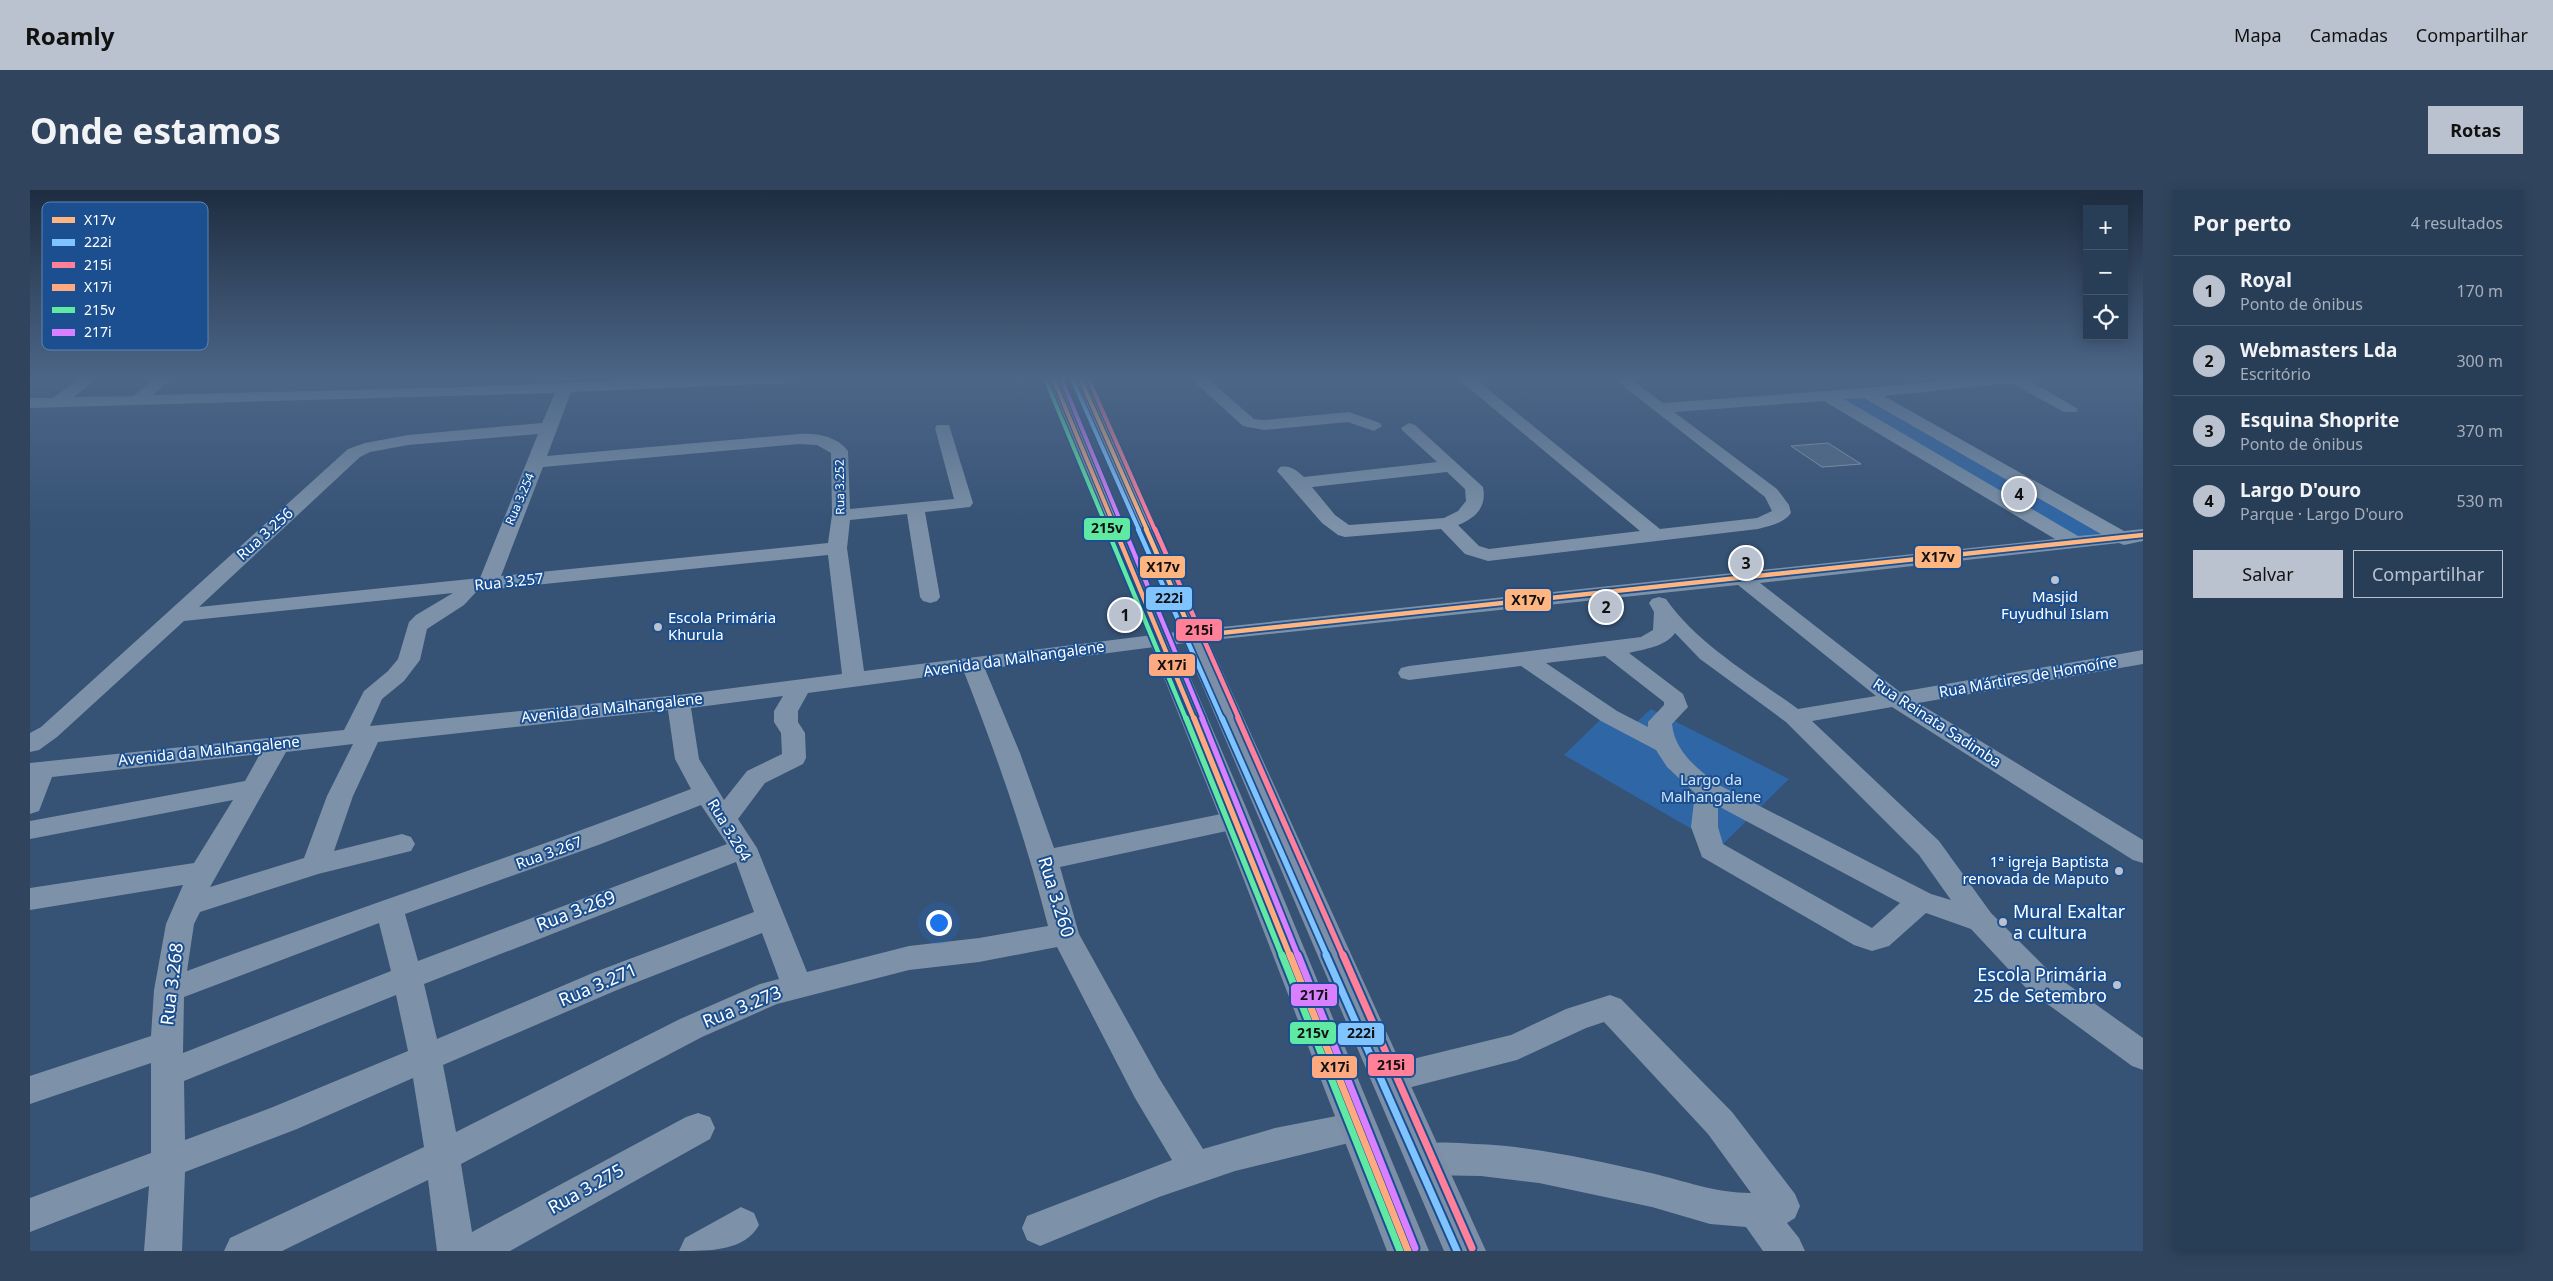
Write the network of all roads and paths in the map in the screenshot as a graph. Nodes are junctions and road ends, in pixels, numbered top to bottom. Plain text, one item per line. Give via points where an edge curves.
1 (547, 428) joint
2 (943, 428) dead end
3 (1073, 428) edge
4 (1102, 428) edge
5 (1409, 428) dead end
6 (1525, 428) edge
7 (1685, 428) edge
8 (1880, 428) edge
9 (1928, 428) edge
10 (536, 462) junction
11 (1451, 466) junction
12 (1286, 471) dead end
13 (1301, 482) junction
14 (915, 508) junction
15 (841, 515) junction
16 (1446, 523) junction
17 (1655, 534) junction
18 (2143, 535) edge
19 (2122, 538) junction
20 (2074, 542) junction
21 (837, 548) junction
22 (2143, 549) edge
23 (1746, 578) junction
24 (479, 584) junction
25 (1650, 589) junction
26 (930, 597) dead end
27 (1665, 612) junction
28 (180, 615) junction
29 (1193, 636) junction
30 (1160, 640) junction
31 (1610, 649) junction
32 (2143, 657) edge
33 (1527, 660) junction
34 (972, 665) junction
35 (1409, 673) dead end
36 (854, 680) junction
37 (799, 687) junction
38 (1895, 699) junction
39 (678, 702) junction
40 (1794, 717) junction
41 (362, 735) junction
42 (278, 743) junction
43 (30, 744) edge
44 (1663, 744) junction
45 (36, 771) edge
46 (254, 788) junction
47 (1708, 790) junction
48 (706, 793) junction
49 (30, 805) edge
50 (724, 818) junction
51 (1236, 820) junction
52 (30, 830) edge
53 (402, 844) dead end
54 (744, 848) junction
55 (2143, 853) edge
56 (1045, 860) junction
57 (315, 865) junction
58 (203, 872) junction
59 (30, 899) edge
60 (1921, 901) junction
61 (188, 905) junction
62 (389, 908) junction
63 (772, 917) junction
64 (1981, 921) junction
65 (1065, 934) junction
66 (409, 976) junction
67 (797, 986) junction
68 (170, 990) junction
69 (2143, 1056) edge
70 (427, 1057) junction
71 (167, 1058) junction
72 (1388, 1079) junction
73 (30, 1090) edge
74 (1357, 1127) junction
75 (698, 1128) dead end
76 (444, 1155) junction
77 (1424, 1159) junction
78 (168, 1163) junction
79 (1196, 1169) junction
80 (1755, 1210) junction
81 (30, 1214) edge
82 (741, 1225) dead end
83 (1040, 1228) dead end
84 (164, 1251) edge
85 (243, 1251) edge
86 (456, 1251) edge
87 (474, 1251) edge
88 (698, 1251) edge
89 (1408, 1251) edge
90 (1465, 1251) edge
91 (1786, 1251) edge

1 - 10 street, Rua 3.254
1 - 28 street, Rua 3.256 via 408,440 354,453
2 - 14 street via 964,503
3 - 30 main road
4 - 29 main road
5 - 11 street
6 - 17 street
7 - 17 street via 1771,493 1782,513 1758,523
8 - 20 street
9 - 19 street
10 - 15 street, Rua 3.252 via 815,438 839,451
10 - 24 street, Rua 3.254
11 - 13 street
11 - 16 street via 1474,487 1477,497 1470,512
12 - 13 street
13 - 16 street via 1335,526 1345,531
14 - 15 street
14 - 26 street
15 - 21 street, Rua 3.252
16 - 17 street via 1472,550 1488,555
18 - 19 street, Avenida da Malhangalene
19 - 20 street, Avenida da Malhangalene
19 - 22 street
20 - 23 street, Avenida da Malhangalene
21 - 24 street, Rua 3.257
21 - 36 street, Rua 3.252
23 - 25 street, Avenida da Malhangalene
23 - 38 street, Rua Reinata Sadimba
24 - 28 street, Rua 3.257
24 - 41 street via 417,627 409,660 372,696
25 - 27 street
25 - 29 street, Avenida da Malhangalene
27 - 31 street via 1664,634 1648,642
27 - 40 street via 1708,654
28 - 43 street, Rua 3.256 via 48,732
29 - 30 street, Avenida da Malhangalene
29 - 72 main road
30 - 34 street, Avenida da Malhangalene
30 - 51 main road
31 - 33 street
31 - 44 street via 1675,699 1676,707 1660,722
32 - 38 street, Rua Mártires de Homoíne
33 - 35 street
33 - 44 street via 1609,716
34 - 36 street, Avenida da Malhangalene
34 - 56 street, Rua 3.260 via 1008,753
36 - 37 street, Avenida da Malhangalene
37 - 39 street, Avenida da Malhangalene
37 - 50 street via 786,711 794,758 756,777
38 - 40 street, Rua Mártires de Homoíne
38 - 55 street, Rua Reinata Sadimba
39 - 41 street, Avenida da Malhangalene
39 - 48 street, Rua 3.264 via 687,759
40 - 64 street via 1929,848
41 - 42 street, Avenida da Malhangalene
41 - 57 street
42 - 45 street, Avenida da Malhangalene
42 - 46 street, Rua 3.268
44 - 47 street via 1686,772
45 - 49 street
46 - 52 street
46 - 58 street, Rua 3.268
47 - 60 street
47 - 60 street via 1702,819 1712,850 1864,937 1879,938
48 - 50 street, Rua 3.264
48 - 62 street, Rua 3.267 via 592,838
50 - 54 street, Rua 3.264
51 - 56 street
51 - 74 main road
53 - 57 street
54 - 63 street, Rua 3.264
54 - 66 street, Rua 3.269
56 - 65 street, Rua 3.260
57 - 61 street
58 - 59 street
58 - 61 street, Rua 3.268
60 - 64 street
61 - 68 street, Rua 3.268 via 180,924
62 - 66 street
62 - 68 street, Rua 3.267
63 - 67 street, Rua 3.264
63 - 70 street, Rua 3.271 via 615,977
64 - 69 street via 2038,980
65 - 67 street, Rua 3.273 via 979,950 909,958
65 - 79 street, Rua 3.260 via 1147,1088
66 - 70 street
66 - 71 street, Rua 3.269
67 - 76 street, Rua 3.273 via 691,1028
68 - 71 street, Rua 3.268
70 - 76 street
70 - 78 street, Rua 3.271 via 285,1118
71 - 73 street, Rua 3.269
71 - 78 street, Rua 3.268
72 - 77 main road
72 - 80 street via 1517,1046 1577,1018 1610,1008 1720,1123 1782,1206 1779,1209
74 - 79 street via 1267,1146
74 - 89 main road
75 - 87 street, Rua 3.275
76 - 85 street, Rua 3.273
76 - 86 street
77 - 80 street via 1496,1160 1653,1191 1717,1208
77 - 90 main road
78 - 81 street, Rua 3.271
78 - 84 street, Rua 3.268
79 - 83 street
80 - 91 street
82 - 88 street

